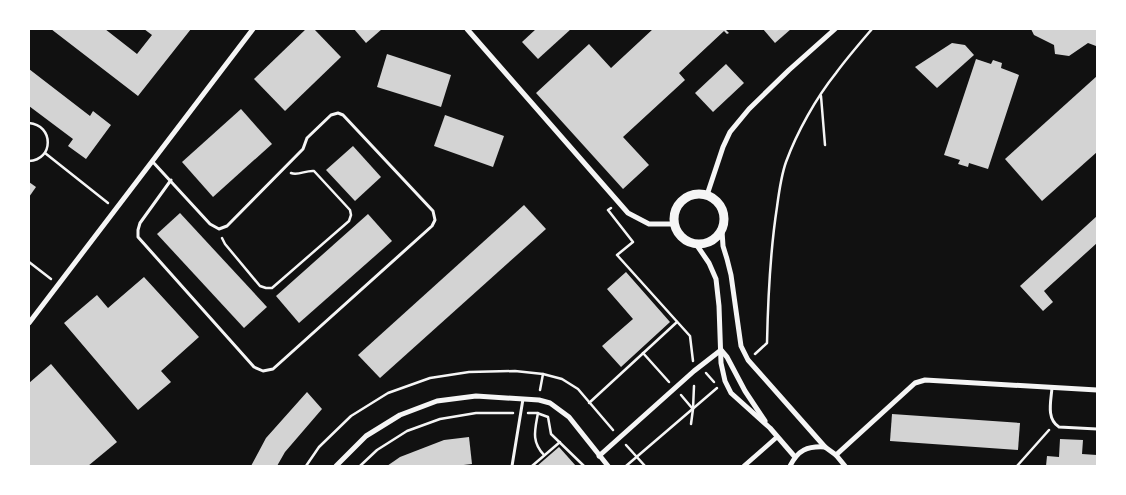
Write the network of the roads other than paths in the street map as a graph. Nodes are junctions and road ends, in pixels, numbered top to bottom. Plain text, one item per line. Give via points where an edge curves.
1 (253, 29) edge
2 (467, 29) edge
3 (835, 29) edge
4 (152, 161) junction
5 (170, 180) junction
6 (707, 196) junction
7 (675, 224) junction
8 (722, 232) junction
9 (696, 244) junction
10 (29, 323) edge
11 (721, 350) junction
12 (1052, 388) junction
13 (1097, 390) edge
14 (522, 399) junction
15 (770, 428) junction
16 (1097, 430) edge
17 (777, 437) junction
18 (825, 447) junction
19 (836, 455) junction
20 (599, 456) junction
21 (795, 457) junction
22 (336, 466) edge
23 (512, 466) edge
24 (608, 466) edge
25 (744, 466) edge
26 (790, 466) edge
27 (845, 466) edge

1 - 4 street
2 - 7 street via 628,212 649,224
3 - 6 street via 748,109 730,132
4 - 5 lane
4 - 10 street
5 - 5 lane via 140,223 138,236 254,367 263,371 273,369 432,226 434,220 433,210 338,113 331,115 307,138 303,150 227,226 219,229 210,224
6 - 7 street via 697,194 686,198 674,214
6 - 8 street via 717,201 723,210
7 - 9 street via 680,235
8 - 9 street via 713,241
8 - 18 street via 741,346 748,360
9 - 11 street via 716,279
11 - 15 street
11 - 15 street via 721,363 731,393
11 - 20 street
12 - 13 street
12 - 16 lane via 1050,413 1054,424
12 - 19 street via 925,380 915,383
14 - 20 street via 550,403 569,417
14 - 22 street via 476,396 437,401 400,415 366,436
14 - 23 lane
15 - 17 street
17 - 21 street
17 - 25 street
18 - 19 street
18 - 21 street via 804,449
19 - 27 street
20 - 24 street
21 - 26 street

